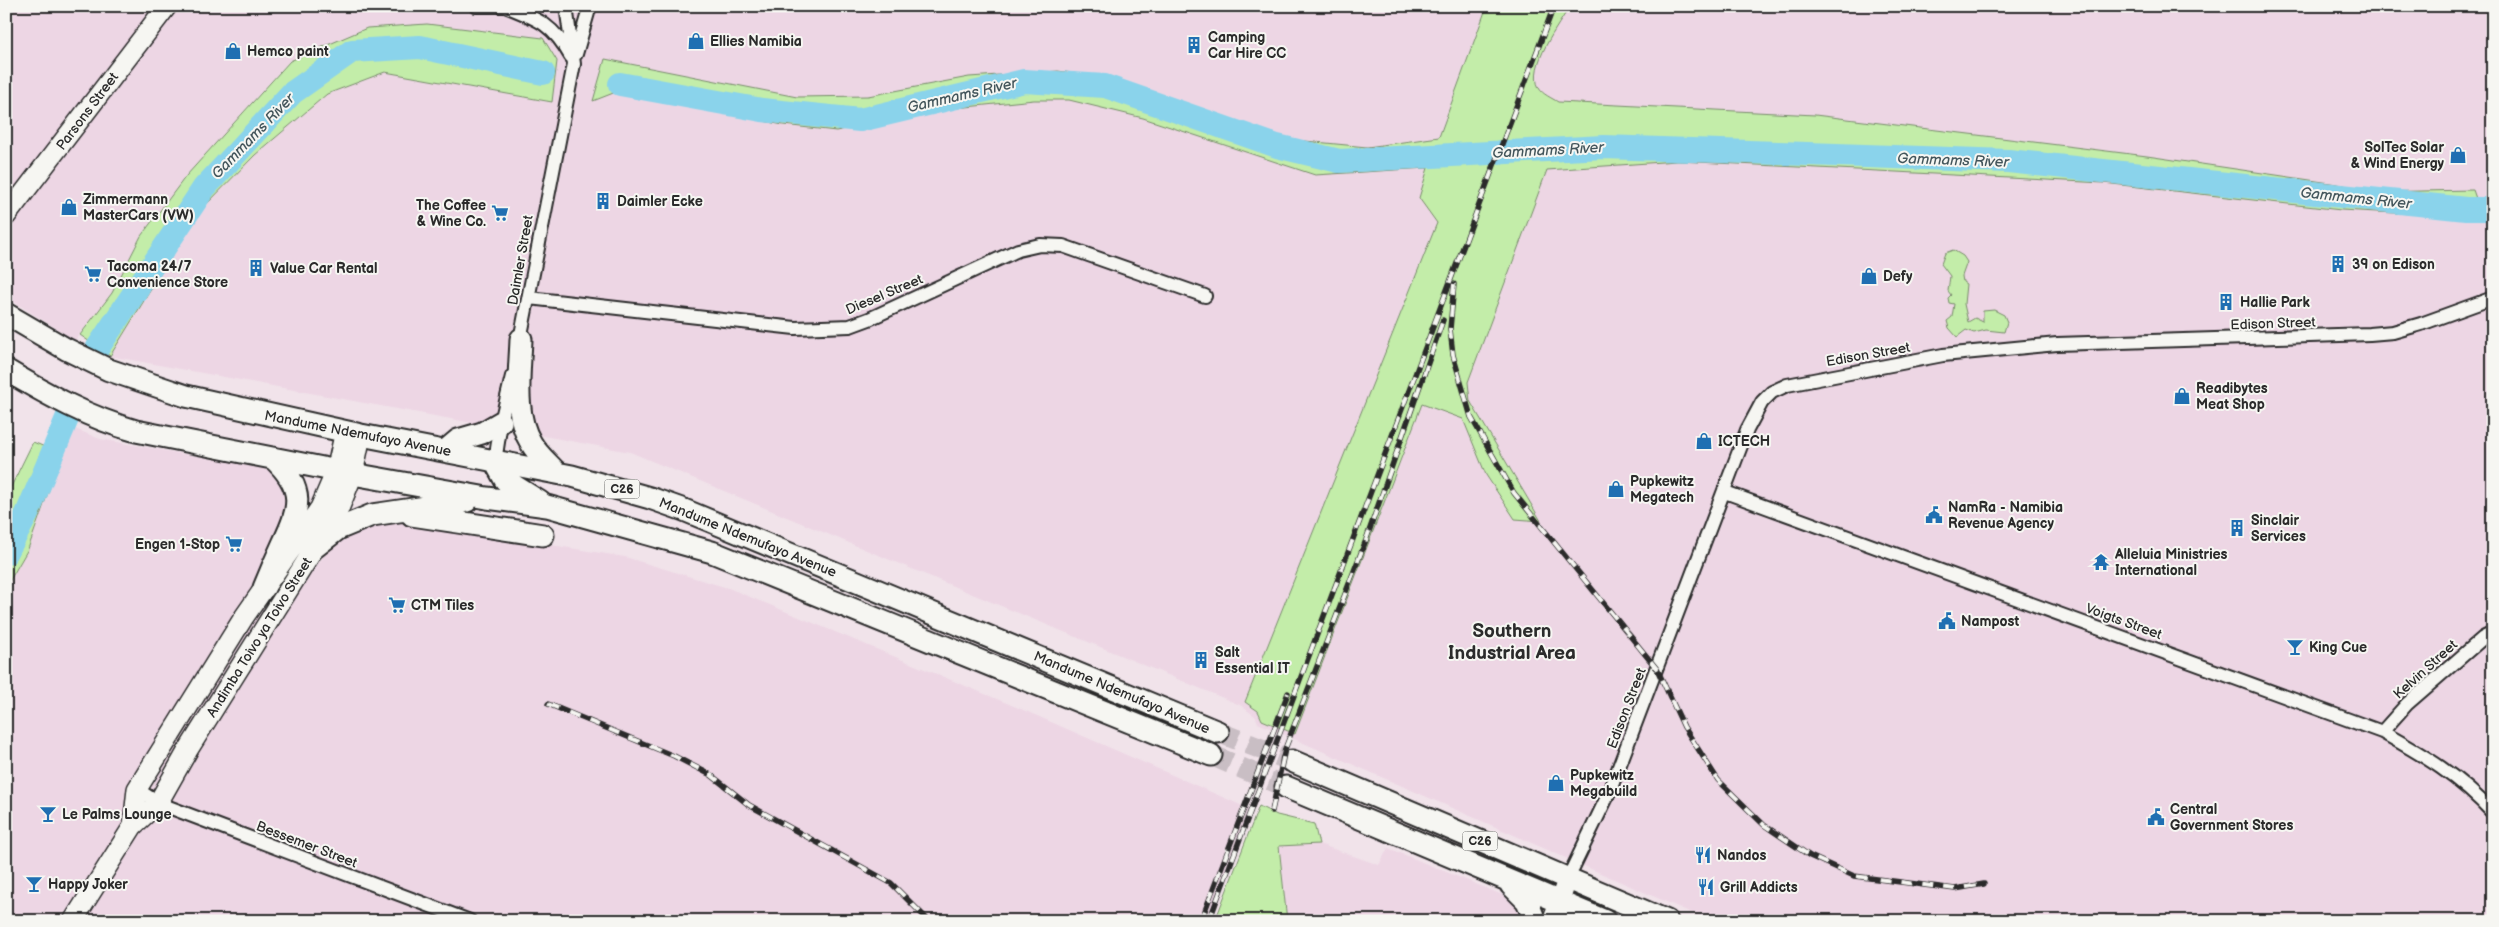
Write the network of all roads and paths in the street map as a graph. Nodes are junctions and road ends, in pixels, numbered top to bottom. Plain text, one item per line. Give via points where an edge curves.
1 (167, 6) edge
2 (476, 6) edge
3 (505, 6) edge
4 (566, 6) edge
5 (590, 6) edge
6 (574, 64) junction
7 (6, 216) edge
8 (1205, 296) dead end
9 (529, 298) junction
10 (2493, 298) edge
11 (6, 314) edge
12 (521, 339) junction
13 (6, 370) edge
14 (501, 422) junction
15 (353, 433) junction
16 (445, 451) junction
17 (273, 458) junction
18 (495, 462) junction
19 (344, 473) junction
20 (557, 473) junction
21 (1725, 492) junction
22 (487, 498) junction
23 (687, 505) junction
24 (547, 506) junction
25 (389, 512) junction
26 (543, 536) dead end
27 (315, 547) junction
28 (712, 552) junction
29 (264, 588) junction
30 (2493, 633) edge
31 (1218, 732) tunnel mouth
32 (2382, 732) junction
33 (1211, 755) tunnel mouth
34 (1292, 762) tunnel mouth
35 (1286, 787) tunnel mouth
36 (137, 789) junction
37 (158, 803) junction
38 (2493, 812) edge
39 (133, 826) junction
40 (1568, 878) junction
41 (1505, 879) junction
42 (1556, 911) edge
43 (72, 921) edge
44 (470, 921) edge
45 (1535, 921) edge
46 (1605, 921) edge
47 (1667, 921) edge

1 - 7 street, Parsons Street
2 - 3 street
3 - 6 street via 538,18 549,26 559,36
4 - 6 street, Daimler Street
5 - 6 street, Daimler Street
6 - 9 street, Daimler Street
8 - 9 street, Diesel Street via 1063,246 1048,245 1018,250 850,326 795,328
9 - 12 street, Daimler Street
10 - 21 street, Edison Street via 2422,324 2385,333 2057,344 1943,355 1802,381 1772,392 1762,402 1747,430
11 - 15 main road, Mandume Ndemufayo Avenue / C26 via 109,370 194,398
12 - 14 street, Daimler Street
12 - 20 main road via 522,423 531,444
13 - 17 main road, Mandume Ndemufayo Avenue via 103,422
14 - 16 main road via 482,433 458,440
14 - 18 street, Daimler Street
15 - 16 main road, Mandume Ndemufayo Avenue / C26
15 - 19 street, Andimba Toivo ya Toivo Street
16 - 18 main road, Mandume Ndemufayo Avenue / C26
17 - 19 main road, Mandume Ndemufayo Avenue
17 - 29 main road via 291,479 298,505
18 - 20 main road, Mandume Ndemufayo Avenue / C26
18 - 24 main road via 505,480
19 - 22 main road, Mandume Ndemufayo Avenue
19 - 27 street, Andimba Toivo ya Toivo Street via 339,510
19 - 29 street, Andimba Toivo ya Toivo Street
20 - 23 main road, Mandume Ndemufayo Avenue / C26
21 - 32 street, Voigts Street
21 - 40 street, Edison Street via 1609,792
22 - 24 main road, Mandume Ndemufayo Avenue
22 - 25 main road
23 - 28 main road via 683,520 685,529
23 - 31 main road, Mandume Ndemufayo Avenue / C26
24 - 28 main road, Mandume Ndemufayo Avenue
25 - 26 main road
25 - 27 main road via 356,520
27 - 37 street, Andimba Toivo ya Toivo Street
28 - 33 main road, Mandume Ndemufayo Avenue
29 - 36 street, Andimba Toivo ya Toivo Street
30 - 32 street, Kelvin Street via 2483,638 2407,704
32 - 38 street, Voigts Street via 2438,763
34 - 40 main road, C26
35 - 41 main road, C26
36 - 37 street, Bessemer Street
36 - 39 street, Andimba Toivo ya Toivo Street
37 - 39 street, Andimba Toivo ya Toivo Street
37 - 44 street, Bessemer Street
39 - 43 street, Andimba Toivo ya Toivo Street
40 - 42 street
40 - 47 main road, C26
41 - 42 main road, C26
41 - 45 main road via 1527,901
42 - 46 main road, C26

